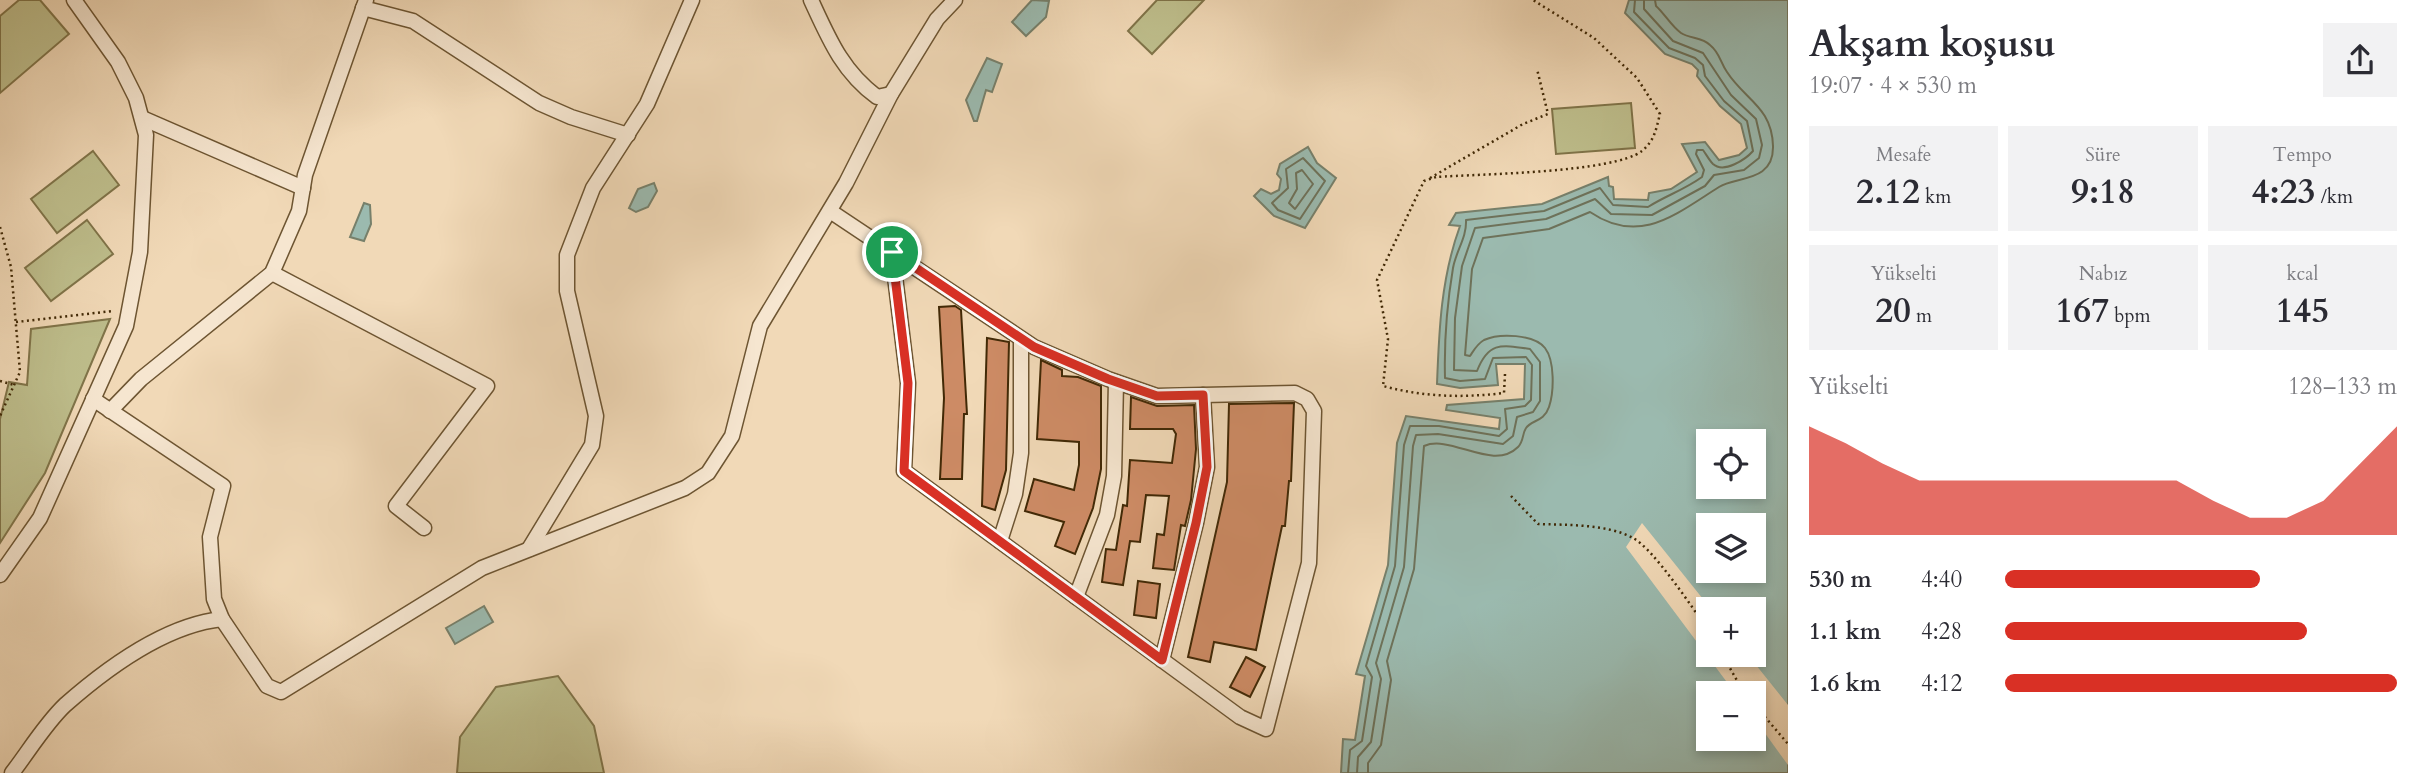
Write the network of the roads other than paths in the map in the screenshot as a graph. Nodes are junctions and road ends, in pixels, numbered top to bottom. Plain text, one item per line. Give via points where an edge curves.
1 (74, 0) edge
2 (692, 0) edge
3 (811, 0) edge
4 (955, 0) edge
5 (364, 4) edge
6 (891, 94) junction
7 (142, 118) junction
8 (628, 135) junction
9 (303, 188) junction
10 (830, 211) junction
11 (892, 252) junction
12 (272, 273) junction
13 (1021, 339) junction
14 (1116, 382) junction
15 (1203, 395) junction
16 (93, 399) junction
17 (110, 411) junction
18 (424, 528) dead end
19 (1000, 541) junction
20 (529, 549) junction
21 (0, 575) edge
22 (1076, 597) junction
23 (222, 619) junction
24 (1162, 660) junction
25 (12, 773) edge

1 - 7 street via 118,62
2 - 8 street via 647,104
3 - 6 street via 836,56 856,81 877,97
4 - 6 street via 937,19
5 - 8 street via 413,21 539,103
5 - 9 street
6 - 10 street
7 - 9 street
7 - 16 street via 146,135 140,252 126,326
8 - 20 street via 593,188 567,255 567,291 596,416 592,445
9 - 12 street via 299,211
10 - 11 street
10 - 20 street via 760,326 732,436 709,473 685,488
11 - 13 street
11 - 19 street via 908,383 904,471
12 - 17 street via 151,371
12 - 18 street via 487,386 396,506
13 - 14 street
13 - 19 street via 1021,453 1015,494
14 - 15 street via 1157,396
14 - 22 street via 1114,476 1107,515
15 - 24 street via 1207,467
15 - 24 street via 1295,393 1307,399 1314,411 1309,563 1266,729 1240,717
16 - 17 street
16 - 21 street via 40,518
17 - 23 street via 223,486 210,537 214,599
19 - 22 street
20 - 23 street via 482,568 281,691 267,686
22 - 24 street
23 - 25 street via 196,622 149,642 64,706

